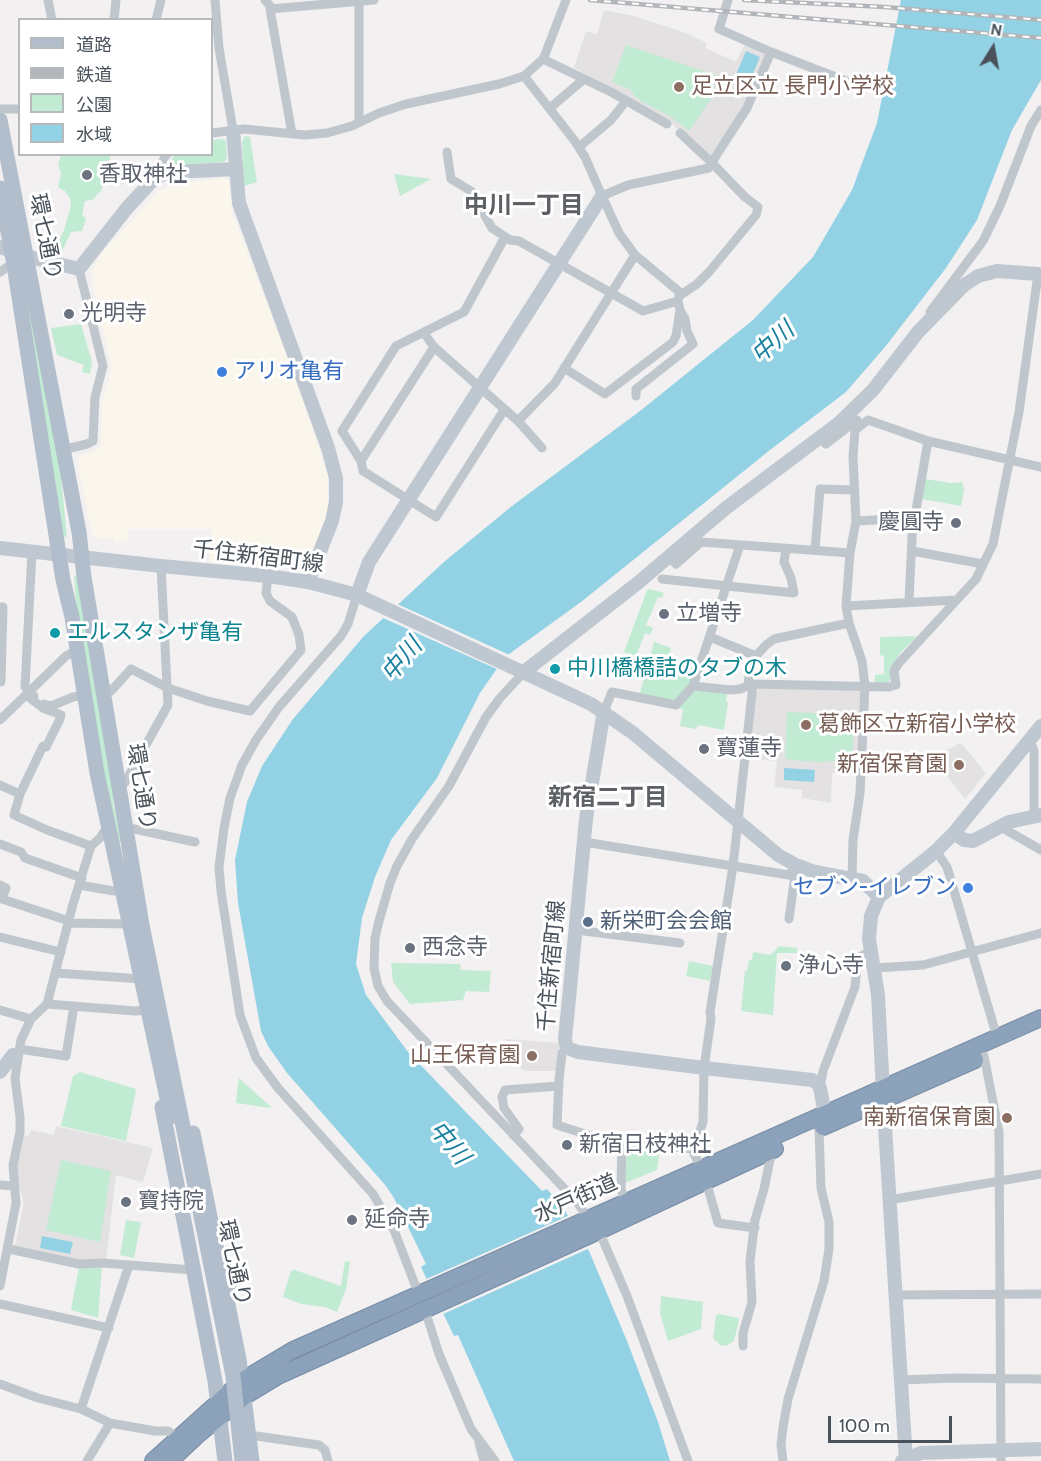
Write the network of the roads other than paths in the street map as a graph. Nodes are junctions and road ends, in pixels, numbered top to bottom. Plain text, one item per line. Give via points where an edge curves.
1 (48, 0) edge
2 (116, 0) edge
3 (161, 0) edge
4 (214, 0) edge
5 (374, 0) edge
6 (566, 0) edge
7 (728, 0) edge
8 (269, 2) edge
9 (360, 3) junction
10 (52, 18) edge
11 (114, 18) edge
12 (156, 18) edge
13 (215, 48) edge
14 (771, 52) junction
15 (543, 58) junction
16 (524, 76) junction
17 (584, 79) junction
18 (854, 84) dead end
19 (626, 101) junction
20 (550, 108) junction
21 (0, 109) edge
22 (18, 109) edge
23 (1041, 110) edge
24 (0, 120) edge
25 (359, 122) junction
26 (667, 124) dead end
27 (233, 130) junction
28 (213, 133) edge
29 (680, 133) dead end
30 (292, 134) junction
31 (579, 147) junction
32 (447, 152) dead end
33 (166, 156) edge
34 (712, 163) junction
35 (236, 169) junction
36 (161, 175) junction
37 (0, 188) edge
38 (602, 196) junction
39 (505, 237) junction
40 (13, 255) edge
41 (635, 255) junction
42 (559, 265) junction
43 (79, 269) junction
44 (0, 272) edge
45 (1039, 274) edge
46 (611, 293) junction
47 (680, 302) junction
48 (918, 332) junction
49 (424, 333) junction
50 (434, 347) junction
51 (564, 368) junction
52 (479, 388) junction
53 (636, 396) dead end
54 (504, 410) junction
55 (518, 421) junction
56 (863, 424) junction
57 (820, 438) junction
58 (928, 441) junction
59 (542, 448) dead end
60 (62, 450) junction
61 (361, 461) junction
62 (1010, 461) junction
63 (1041, 467) edge
64 (854, 490) junction
65 (408, 500) junction
66 (913, 518) junction
67 (856, 521) junction
68 (740, 545) junction
69 (0, 548) edge
70 (786, 549) junction
71 (814, 550) junction
72 (912, 551) junction
73 (32, 552) junction
74 (850, 553) junction
75 (60, 555) junction
76 (81, 557) junction
77 (669, 557) junction
78 (983, 564) junction
79 (161, 566) junction
80 (268, 576) junction
81 (662, 579) dead end
82 (308, 582) junction
83 (727, 586) junction
84 (357, 595) junction
85 (956, 600) junction
86 (909, 601) junction
87 (846, 606) junction
88 (0, 607) edge
89 (849, 623) junction
90 (711, 637) junction
91 (77, 650) junction
92 (756, 656) junction
93 (521, 670) junction
94 (1, 682) edge
95 (751, 684) junction
96 (693, 686) junction
97 (865, 686) junction
98 (168, 688) junction
99 (28, 694) junction
100 (104, 694) junction
101 (85, 695) junction
102 (604, 711) junction
103 (0, 720) edge
104 (1041, 726) edge
105 (1030, 740) junction
106 (0, 785) edge
107 (118, 789) junction
108 (20, 794) junction
109 (1037, 816) edge
110 (738, 823) junction
111 (107, 827) junction
112 (125, 827) junction
113 (1001, 827) junction
114 (954, 833) junction
115 (195, 842) dead end
116 (584, 842) junction
117 (0, 844) edge
118 (91, 846) junction
119 (936, 850) junction
120 (1041, 850) edge
121 (796, 865) junction
122 (733, 866) junction
123 (852, 878) junction
124 (81, 882) junction
125 (0, 885) edge
126 (123, 890) junction
127 (879, 897) junction
128 (789, 919) dead end
129 (69, 922) junction
130 (130, 924) junction
131 (576, 930) junction
132 (1041, 933) edge
133 (0, 937) edge
134 (680, 943) dead end
135 (871, 951) junction
136 (971, 951) junction
137 (61, 952) junction
138 (875, 968) junction
139 (56, 974) junction
140 (142, 979) junction
141 (47, 1004) junction
142 (74, 1006) junction
143 (0, 1010) edge
144 (148, 1010) junction
145 (1041, 1018) edge
146 (31, 1019) junction
147 (1041, 1030) edge
148 (997, 1037) junction
149 (567, 1048) junction
150 (12, 1054) edge
151 (984, 1056) junction
152 (166, 1068) junction
153 (704, 1068) junction
154 (0, 1072) edge
155 (559, 1086) junction
156 (820, 1088) junction
157 (883, 1094) junction
158 (822, 1121) junction
159 (513, 1135) junction
160 (622, 1142) junction
161 (182, 1147) junction
162 (694, 1149) junction
163 (772, 1150) junction
164 (1041, 1174) edge
165 (704, 1175) junction
166 (999, 1182) junction
167 (0, 1185) edge
168 (15, 1186) junction
169 (889, 1200) junction
170 (626, 1201) junction
171 (588, 1227) junction
172 (755, 1228) junction
173 (9, 1249) junction
174 (129, 1265) junction
175 (193, 1270) junction
176 (242, 1274) dead end
177 (0, 1286) edge
178 (224, 1288) junction
179 (999, 1294) junction
180 (1041, 1294) edge
181 (896, 1295) junction
182 (426, 1301) junction
183 (0, 1304) edge
184 (109, 1328) junction
185 (236, 1341) junction
186 (208, 1343) junction
187 (743, 1346) dead end
188 (1000, 1378) junction
189 (1041, 1378) edge
190 (900, 1380) junction
191 (0, 1384) edge
192 (244, 1388) junction
193 (81, 1409) junction
194 (219, 1410) junction
195 (110, 1423) junction
196 (200, 1433) junction
197 (249, 1435) junction
198 (477, 1436) junction
199 (178, 1437) junction
200 (1041, 1449) edge
201 (224, 1456) edge
202 (1001, 1456) edge
203 (249, 1460) edge
204 (904, 1460) edge
205 (87, 1461) edge
206 (153, 1461) edge
207 (170, 1461) edge
208 (232, 1461) edge
209 (328, 1461) edge
210 (484, 1461) edge
211 (495, 1461) edge
212 (688, 1461) edge
213 (783, 1461) edge

1 - 10 street
2 - 11 street
3 - 12 street
4 - 13 street
5 - 9 street
6 - 15 street
7 - 14 street via 719,29
8 - 9 street
8 - 30 street
9 - 25 street
13 - 27 street
14 - 18 street
14 - 34 street via 747,108
15 - 16 street
15 - 17 street
16 - 20 street
16 - 25 street via 406,104
17 - 19 street
17 - 20 street
19 - 26 street
19 - 31 street
20 - 31 street
21 - 22 street
23 - 48 street via 983,241
24 - 40 main road, 環七通り
25 - 30 street via 327,133
27 - 28 street
27 - 30 street
27 - 35 street
29 - 34 street
31 - 38 street
32 - 39 street via 451,180 471,191 492,228
33 - 36 street
34 - 38 street via 709,168 627,185
34 - 47 street via 758,210 740,236
35 - 36 street
35 - 82 street via 239,203 336,478 332,521
36 - 43 street via 128,208
37 - 40 main road, 環七通り
38 - 41 street via 619,233
38 - 42 street
39 - 42 street
39 - 49 street via 464,312
40 - 43 street
40 - 44 street
40 - 60 main road, 環七通り
40 - 75 main road, 環七通り
41 - 46 street
41 - 47 street
42 - 46 street
42 - 52 street
43 - 60 street via 104,366 95,397 93,441
45 - 48 street via 1005,271 978,276 957,291
45 - 62 street
46 - 47 street via 643,311
46 - 51 street
47 - 51 street via 673,342 604,394
47 - 53 street via 693,344 636,389
48 - 57 street via 873,390
49 - 50 street
49 - 61 street via 396,346 342,431
50 - 52 street
50 - 61 street
51 - 55 street via 555,383
52 - 54 street
52 - 65 street
54 - 55 street
54 - 65 street via 436,517
55 - 59 street
56 - 57 street via 858,419 826,444
56 - 58 street via 868,420
56 - 64 street via 855,430 853,442
57 - 77 street via 726,508
58 - 62 street
58 - 66 street
60 - 76 main road, 環七通り
61 - 65 street via 363,471
62 - 63 street
62 - 78 street via 997,533
64 - 67 street
64 - 71 street via 820,489
65 - 84 street via 369,562
66 - 67 street
66 - 72 street
67 - 74 street
68 - 70 street
68 - 77 street via 701,542 676,564
68 - 83 street
69 - 73 street, 千住新宿町線
70 - 71 street
70 - 83 street via 784,562 794,593
71 - 74 street
72 - 78 street
72 - 86 street
73 - 75 street, 千住新宿町線
73 - 99 street via 25,687
74 - 87 street
75 - 76 street, 千住新宿町線
75 - 91 main road, 環七通り
76 - 79 street, 千住新宿町線
76 - 100 main road, 環七通り
77 - 93 street
78 - 85 street via 976,579
79 - 80 street, 千住新宿町線
79 - 98 street
80 - 82 street, 千住新宿町線
80 - 98 street via 266,593 270,601 292,617 301,650 260,701 250,711
81 - 83 street
82 - 84 street, 千住新宿町線
83 - 90 street
84 - 93 street, 千住新宿町線
84 - 182 street via 341,636 279,707 242,765 224,828 219,867 221,891 240,1015 256,1058 373,1194
85 - 86 street
85 - 97 street via 898,664 894,671 896,685
86 - 87 street
87 - 89 street
88 - 94 street
89 - 92 street via 774,639
89 - 97 street via 862,661
90 - 92 street
90 - 96 street
91 - 99 street
91 - 101 main road, 環七通り
92 - 95 street via 750,669
93 - 102 street, 千住新宿町線
93 - 159 street via 486,717 449,786 405,852 384,901 374,954 376,979 387,1001
95 - 96 street via 730,690
95 - 97 street
95 - 110 street
96 - 102 street via 676,705 612,692
97 - 123 street
98 - 100 street via 131,669
98 - 107 street via 168,705
99 - 101 street via 51,706
99 - 103 street
99 - 108 street via 43,708 61,715
100 - 107 main road, 環七通り
101 - 111 main road, 環七通り
102 - 110 street, 千住新宿町線
102 - 116 street, 千住新宿町線
104 - 105 street
105 - 109 street
105 - 114 street
106 - 108 street
107 - 112 main road, 環七通り
108 - 118 street via 14,815
109 - 113 street
110 - 121 street, 千住新宿町線
110 - 122 street
111 - 118 street
111 - 126 main road, 環七通り
112 - 115 street
112 - 152 main road, 環七通り
113 - 114 street via 973,841
113 - 120 street
114 - 119 street
116 - 122 street
116 - 131 street, 千住新宿町線
117 - 124 street
118 - 124 street
119 - 127 street
119 - 136 street via 947,867
121 - 122 street via 789,875
121 - 123 street, 千住新宿町線
121 - 128 street
122 - 153 street
123 - 127 street, 千住新宿町線 via 863,881
124 - 126 street
124 - 129 street
125 - 129 street via 6,888 2,899
126 - 130 main road, 環七通り
127 - 135 street via 871,915
129 - 130 street
129 - 137 street
130 - 140 main road, 環七通り
131 - 134 street
131 - 149 street, 千住新宿町線
132 - 136 street
133 - 137 street
135 - 138 street
135 - 156 street via 858,958 855,987
136 - 138 street via 923,965
136 - 148 street
137 - 139 street
138 - 157 street
139 - 140 street
139 - 141 street
140 - 144 main road, 環七通り
141 - 142 street
141 - 146 street
142 - 144 street
142 - 150 street via 66,1056
143 - 146 street
144 - 152 main road, 環七通り
145 - 148 highway, 水戸街道
146 - 150 street
147 - 151 highway, 水戸街道
148 - 157 highway, 水戸街道
149 - 153 street, 千住新宿町線
149 - 155 street via 562,1053
150 - 154 street
150 - 168 street via 20,1117 13,1165
151 - 157 highway, 水戸街道
151 - 166 street via 999,1132
152 - 161 main road, 環七通り
152 - 175 main road via 163,1116
152 - 178 main road via 190,1119
153 - 156 street, 千住新宿町線 via 812,1080
153 - 162 street via 703,1122
155 - 159 street via 505,1090 504,1108 519,1130
155 - 160 street via 557,1125 601,1140
156 - 158 street
157 - 158 highway, 水戸街道
157 - 169 street
158 - 163 highway, 水戸街道
158 - 165 highway, 水戸街道
158 - 213 street via 821,1188 829,1222 829,1249 824,1281 788,1399
159 - 171 street via 577,1202
160 - 162 street
160 - 170 street via 621,1189
161 - 203 main road, 環七通り, bridge
161 - 208 main road, 環七通り via 224,1378
162 - 165 street
163 - 165 highway, 水戸街道
163 - 172 street
164 - 166 street
165 - 170 highway, 水戸街道
165 - 171 highway, 水戸街道
165 - 172 street via 718,1223
166 - 169 street
166 - 179 street
167 - 168 street
168 - 173 street
169 - 181 street
170 - 171 highway, 水戸街道
171 - 182 highway, 水戸街道
171 - 212 street via 627,1296
172 - 187 street via 750,1261 752,1302
173 - 174 street via 79,1264
173 - 177 street
174 - 175 street
174 - 184 street
175 - 186 main road
176 - 178 street via 233,1287
178 - 185 main road
179 - 180 street
179 - 181 street
179 - 188 street
181 - 190 street
182 - 192 highway, 水戸街道 via 278,1376
182 - 198 street via 439,1354
183 - 184 street
184 - 193 street
185 - 186 main road via 231,1353 215,1355
185 - 192 main road
186 - 194 main road
188 - 189 street
188 - 190 street
188 - 202 street
190 - 204 street
191 - 193 street
192 - 194 highway, 水戸街道
192 - 197 main road
193 - 195 street
194 - 196 highway, 水戸街道
194 - 199 highway, 水戸街道
194 - 201 main road
195 - 199 street via 168,1431
195 - 205 street
196 - 201 main road via 214,1437
196 - 207 highway, 水戸街道
197 - 203 main road
197 - 209 street via 319,1445
198 - 210 street
198 - 211 street
199 - 206 highway, 水戸街道
200 - 202 street
201 - 203 main road via 243,1452
202 - 204 street via 921,1453

